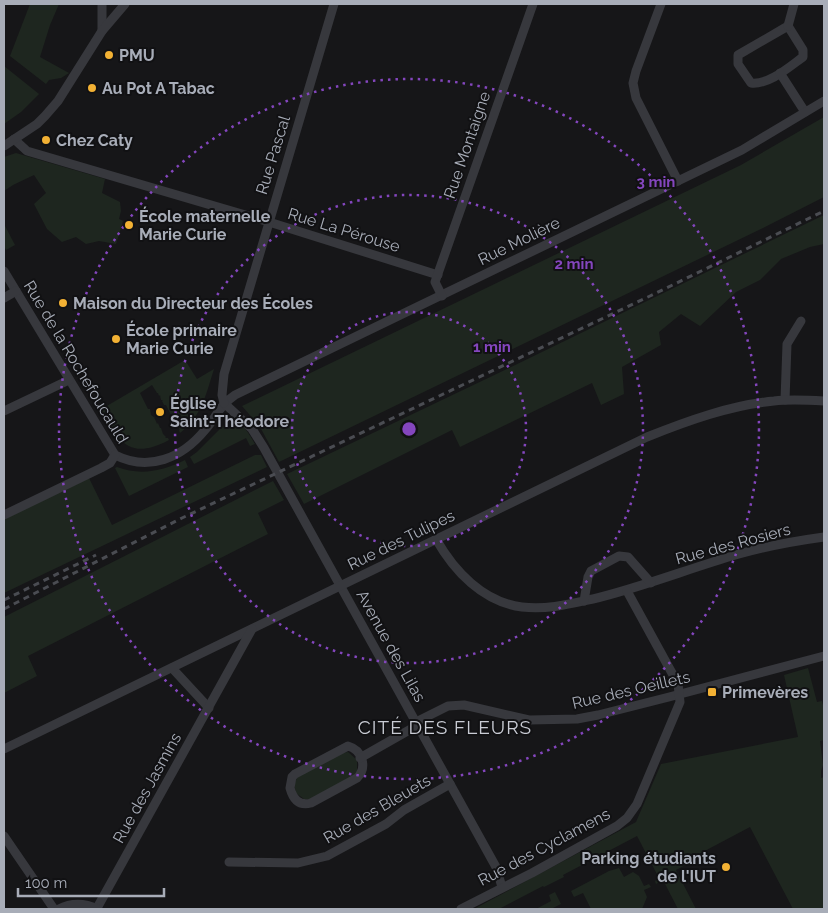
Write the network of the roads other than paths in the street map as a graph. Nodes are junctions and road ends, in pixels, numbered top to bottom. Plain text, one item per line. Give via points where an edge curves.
1 (102, 4) edge
2 (125, 4) edge
3 (334, 4) edge
4 (533, 4) edge
5 (662, 4) edge
6 (794, 4) edge
7 (788, 26) junction
8 (102, 31) junction
9 (780, 73) junction
10 (824, 101) edge
11 (805, 112) junction
12 (14, 139) junction
13 (4, 146) edge
14 (678, 181) junction
15 (269, 222) junction
16 (4, 271) edge
17 (438, 275) junction
18 (16, 291) junction
19 (442, 296) junction
20 (4, 298) edge
21 (801, 320) dead end
22 (69, 380) junction
23 (785, 400) junction
24 (824, 401) edge
25 (224, 403) junction
26 (4, 410) edge
27 (115, 455) junction
28 (4, 515) edge
29 (824, 537) edge
30 (436, 539) junction
31 (651, 583) junction
32 (341, 586) junction
33 (627, 591) junction
34 (584, 601) junction
35 (252, 629) junction
36 (824, 656) edge
37 (172, 668) junction
38 (680, 694) junction
39 (209, 708) junction
40 (417, 724) junction
41 (4, 749) edge
42 (360, 758) junction
43 (450, 784) junction
44 (4, 836) edge
45 (229, 862) dead end
46 (502, 887) junction
47 (54, 909) edge
48 (59, 909) edge
49 (97, 909) edge
50 (461, 909) edge

1 - 8 street
2 - 8 street
3 - 15 street, Rue Pascal
4 - 17 street, Rue Montaigne
5 - 14 street via 633,83 636,98
6 - 7 street
7 - 9 street via 804,50 803,56
7 - 9 street via 738,55 738,64 751,83 759,84
8 - 12 street via 51,110
9 - 11 street
10 - 11 street, Rue Molière
11 - 14 street, Rue Molière via 742,150
12 - 13 street
12 - 15 street, Rue La Pérouse via 27,150
14 - 19 street, Rue Molière
15 - 17 street, Rue La Pérouse
15 - 25 street, Rue Pascal via 223,379
16 - 18 street, Rue de la Rochefoucauld
17 - 19 street via 436,282
18 - 20 street
18 - 22 street, Rue de la Rochefoucauld
19 - 25 street, Rue Molière
21 - 23 street via 787,344
22 - 26 street
22 - 27 street, Rue de la Rochefoucauld
23 - 24 street, Rue des Tulipes
23 - 30 street, Rue des Tulipes via 730,410 660,432
25 - 27 street, Rue de la Rochefoucauld via 199,438 171,457 136,463
25 - 32 street, Avenue des Lilas via 252,429
27 - 28 street via 101,468
29 - 31 street, Rue des Rosiers via 764,548
30 - 32 street, Rue des Tulipes
30 - 34 street, Rue des Rosiers via 445,556 463,576 503,602 520,607 546,608
31 - 33 street, Rue des Rosiers
31 - 34 street via 628,557 619,556 591,571
32 - 35 street, Rue des Tulipes
32 - 40 street, Avenue des Lilas
33 - 34 street, Rue des Rosiers
33 - 38 street via 678,684
35 - 37 street, Rue des Tulipes
35 - 39 street, Rue des Jasmins
36 - 38 street, Rue des Oeillets
37 - 39 street
37 - 41 street, Rue des Tulipes
38 - 40 street, Rue des Oeillets via 598,716 551,721 530,720 456,705 442,709
38 - 46 street, Rue des Cyclamens via 680,702 637,804 627,818
39 - 49 street, Rue des Jasmins
40 - 42 street, Rue des Oeillets
40 - 43 street, Avenue des Lilas
42 - 42 street via 364,766 357,778 311,803 300,803 292,795 290,782 295,774 344,747 352,747
43 - 45 street, Rue des Bleuets via 327,856 298,863
43 - 46 street, Avenue des Lilas via 496,867
44 - 47 street
46 - 50 street, Rue des Cyclamens
48 - 49 street via 80,904

